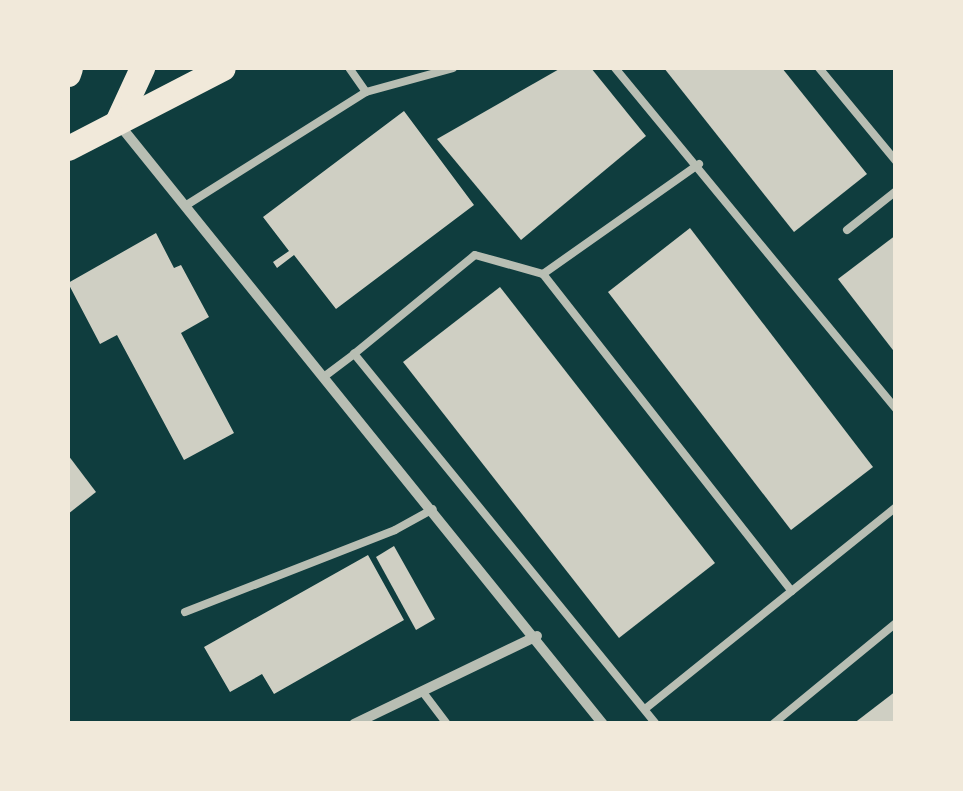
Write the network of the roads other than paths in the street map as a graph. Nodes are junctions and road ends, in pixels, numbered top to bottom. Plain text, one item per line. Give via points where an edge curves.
1 (142, 68) edge
2 (224, 68) edge
3 (349, 68) edge
4 (453, 68) edge
5 (615, 68) edge
6 (820, 68) edge
7 (366, 92) junction
8 (117, 122) junction
9 (68, 148) edge
10 (896, 161) edge
11 (699, 164) junction
12 (896, 191) edge
13 (186, 206) junction
14 (847, 230) dead end
15 (544, 274) junction
16 (354, 354) junction
17 (325, 376) junction
18 (896, 409) edge
19 (896, 507) edge
20 (433, 509) junction
21 (792, 591) junction
22 (185, 612) dead end
23 (896, 623) edge
24 (537, 636) junction
25 (422, 691) junction
26 (644, 710) junction
27 (354, 724) edge
28 (447, 724) edge
29 (603, 724) edge
30 (656, 724) edge
31 (772, 724) edge

1 - 8 main road
2 - 8 main road
3 - 7 lane
4 - 7 lane
5 - 11 lane
6 - 10 lane
7 - 13 lane
8 - 9 main road
8 - 13 street
11 - 15 lane
11 - 18 lane
12 - 14 lane
13 - 17 street
15 - 16 lane via 475,255
15 - 21 lane
16 - 17 lane
16 - 26 lane
17 - 20 street
19 - 21 lane
20 - 22 lane
20 - 24 street
21 - 26 lane
23 - 31 lane
24 - 25 street
24 - 29 street
25 - 27 street
25 - 28 lane
26 - 30 lane

